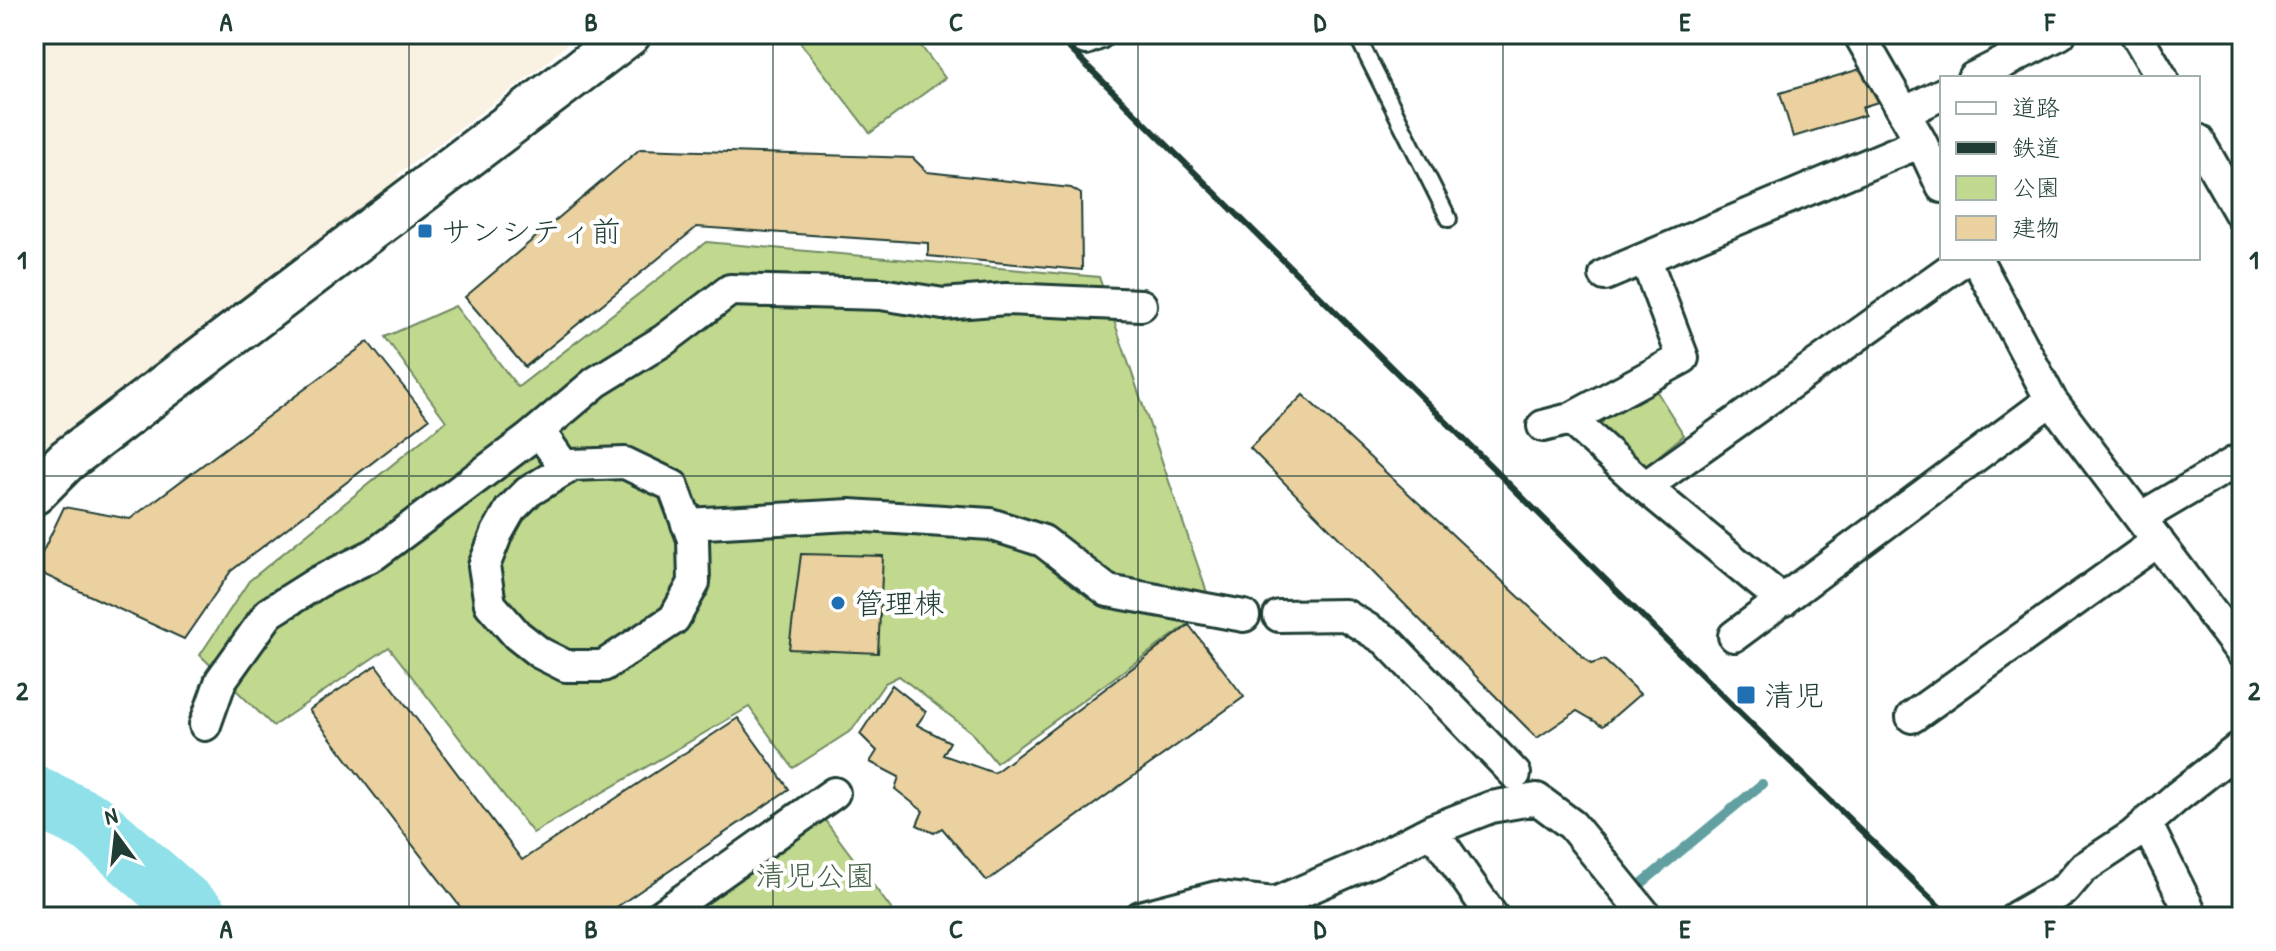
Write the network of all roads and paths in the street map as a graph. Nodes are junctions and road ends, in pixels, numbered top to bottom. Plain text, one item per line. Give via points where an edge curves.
1 (629, 34) edge
2 (1356, 34) edge
3 (1859, 34) edge
4 (2060, 34) edge
5 (2136, 34) edge
6 (1977, 76) edge
7 (2161, 76) edge
8 (1940, 95) edge
9 (1904, 113) junction
10 (1921, 142) junction
11 (2200, 144) edge
12 (1940, 183) edge
13 (2242, 217) edge
14 (1449, 219) dead end
15 (1646, 260) junction
16 (1963, 260) edge
17 (1977, 260) edge
18 (1605, 275) dead end
19 (1141, 305) dead end
20 (2051, 400) junction
21 (526, 441) junction
22 (2242, 458) edge
23 (566, 469) junction
24 (1645, 487) junction
25 (34, 493) edge
26 (687, 524) junction
27 (2149, 529) junction
28 (1783, 601) junction
29 (1244, 616) dead end
30 (1279, 616) dead end
31 (1734, 636) dead end
32 (2242, 653) edge
33 (1912, 717) dead end
34 (205, 725) dead end
35 (2242, 746) edge
36 (1515, 774) dead end
37 (834, 793) dead end
38 (2146, 823) junction
39 (1432, 830) junction
40 (659, 917) edge
41 (1140, 917) edge
42 (1493, 917) edge
43 (1647, 917) edge
44 (2016, 917) edge
45 (2193, 917) edge

1 - 25 street via 124,416
2 - 14 lane
3 - 9 street
4 - 6 street
5 - 7 street
8 - 9 street
9 - 10 street
10 - 12 street
10 - 15 street
11 - 13 street
15 - 18 street
15 - 24 street via 1683,358 1557,422
16 - 24 street
17 - 20 street
19 - 21 street via 1006,299 943,304 881,294 730,290 596,382
20 - 27 street
20 - 28 street
21 - 23 street via 539,431
21 - 34 street via 375,554 269,613 221,680
22 - 27 street
23 - 26 street via 625,463 673,486
23 - 26 street via 510,510 484,566 490,604 517,635 566,666 603,666 674,619 694,583 693,539
24 - 28 street
26 - 29 street via 850,515 990,524 1043,541 1108,591
27 - 32 street
27 - 33 street
28 - 31 street
30 - 36 street via 1345,615 1386,640
35 - 38 street
37 - 40 street
38 - 44 street via 2082,869 2065,889
38 - 45 street
39 - 41 street via 1275,903 1217,897
39 - 42 street
39 - 43 street via 1491,807 1537,799 1572,825

